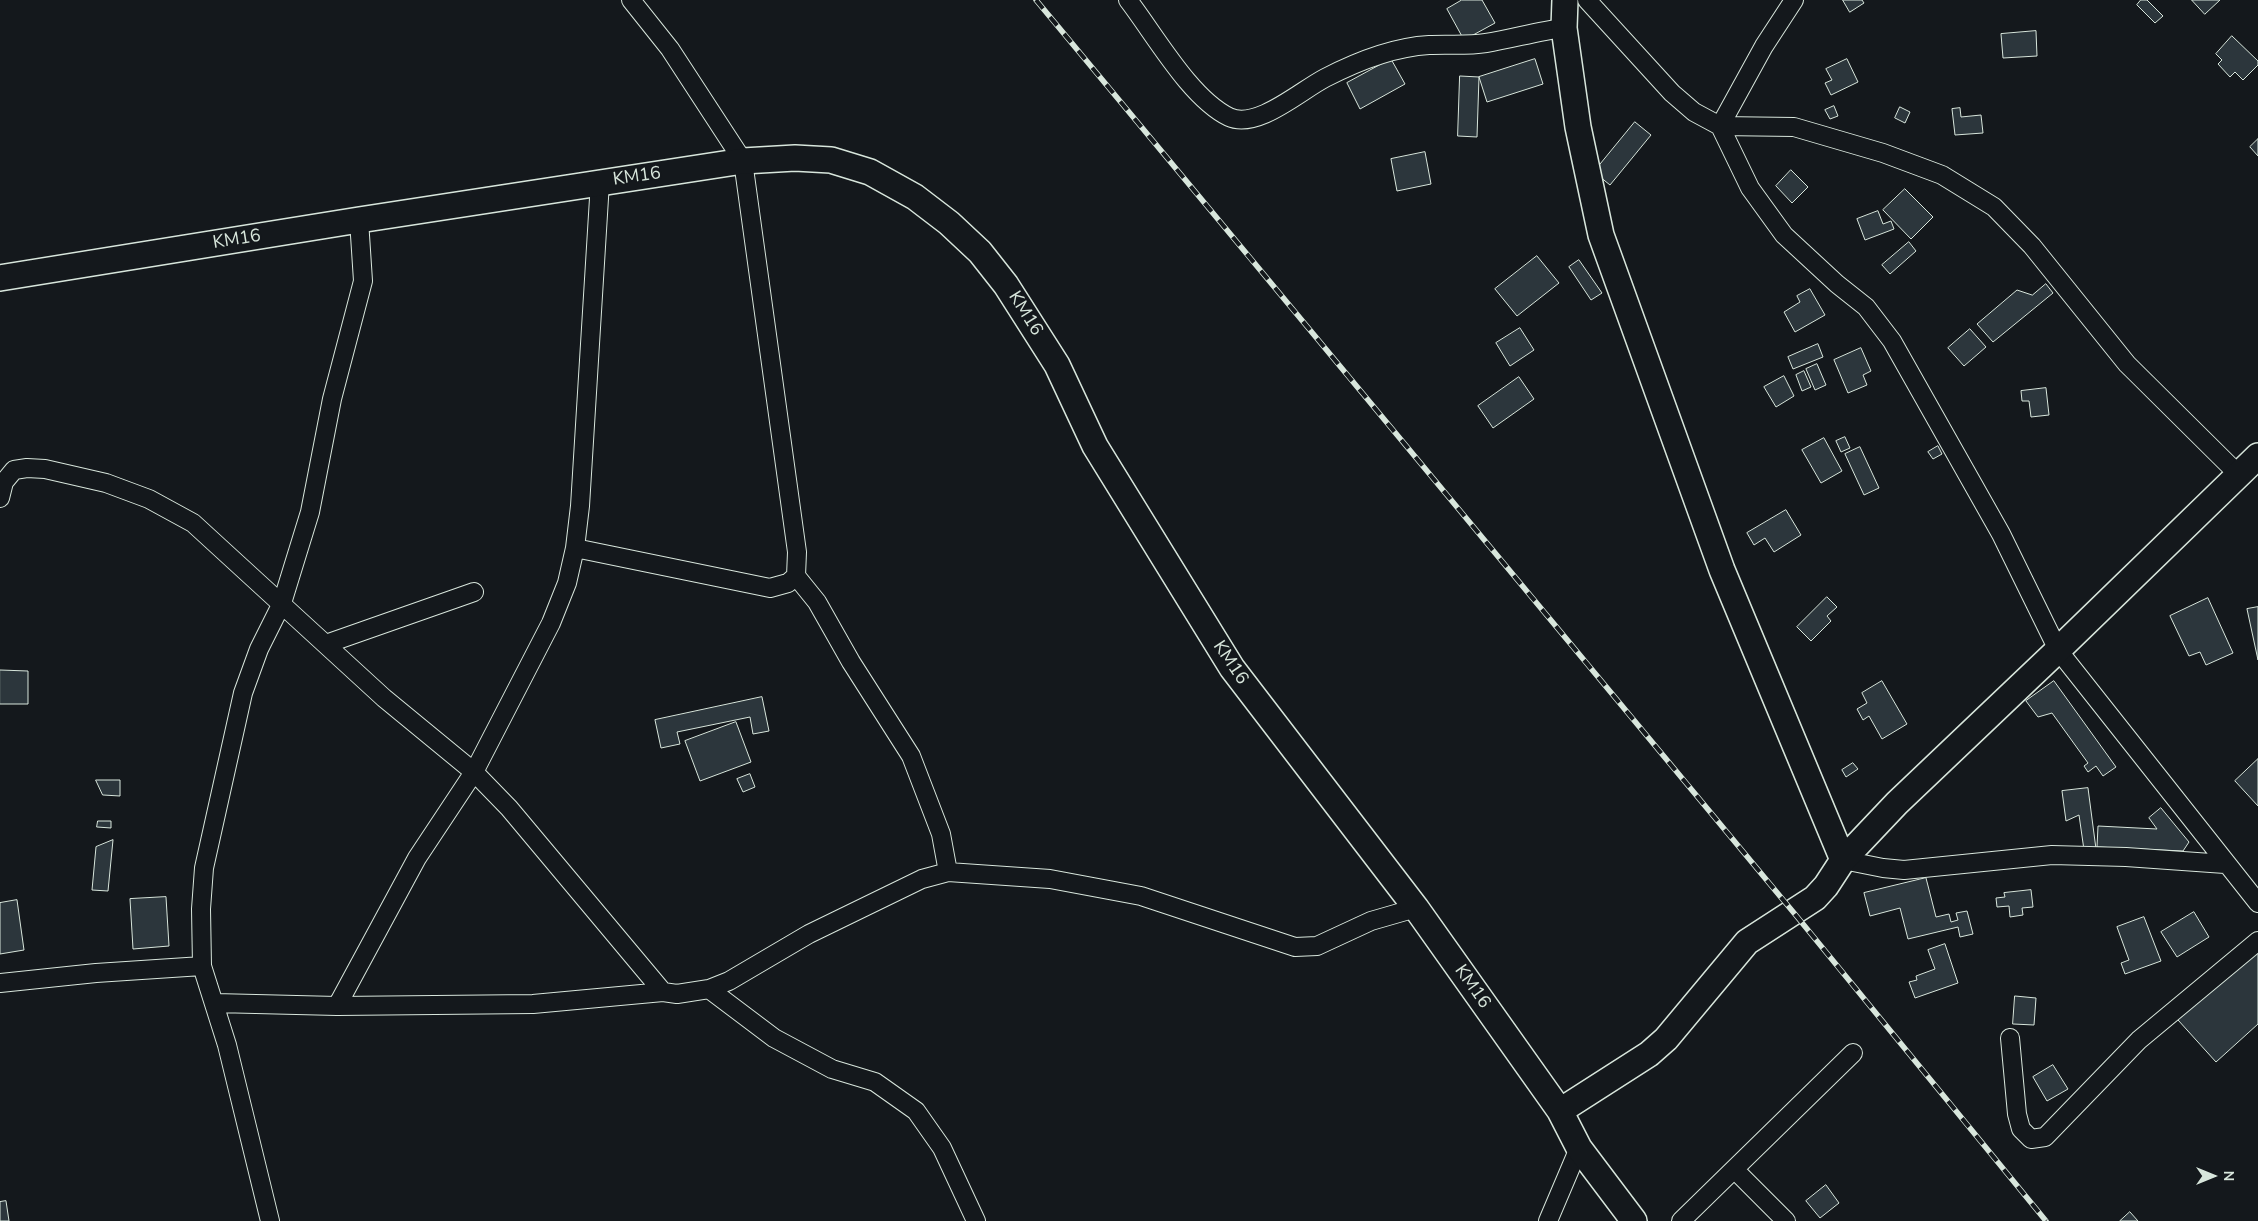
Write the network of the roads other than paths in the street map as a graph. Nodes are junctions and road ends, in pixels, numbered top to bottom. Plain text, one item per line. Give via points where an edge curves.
1 (631, 0) edge
2 (1128, 0) edge
3 (1565, 0) edge
4 (1587, 0) edge
5 (1794, 0) edge
6 (1564, 28) junction
7 (1720, 126) junction
8 (743, 161) junction
9 (600, 182) junction
10 (358, 220) junction
11 (0, 278) edge
12 (2258, 456) edge
13 (2238, 474) junction
14 (0, 498) edge
15 (575, 548) junction
16 (796, 576) junction
17 (474, 592) dead end
18 (282, 603) junction
19 (326, 644) junction
20 (2058, 650) junction
21 (474, 772) junction
22 (1843, 860) junction
23 (2225, 864) junction
24 (948, 872) junction
25 (2258, 904) edge
26 (1416, 908) junction
27 (2258, 941) edge
28 (202, 966) junction
29 (0, 983) edge
30 (710, 989) junction
31 (663, 992) junction
32 (215, 1003) junction
33 (337, 1006) junction
34 (2010, 1038) dead end
35 (1853, 1053) dead end
36 (1560, 1111) junction
37 (1580, 1148) junction
38 (1734, 1169) junction
39 (270, 1221) edge
40 (976, 1221) edge
41 (1548, 1221) edge
42 (1634, 1221) edge
43 (1681, 1221) edge
44 (1786, 1221) edge

1 - 8 street via 670,49
2 - 6 street via 1182,75 1208,102 1230,117 1244,120 1279,106 1325,78 1398,50 1429,45 1488,43
3 - 6 street
4 - 7 street via 1672,93 1694,112
5 - 7 street via 1764,46
6 - 22 street via 1578,127 1601,235 1722,570
7 - 13 street via 1794,127 1883,153 1942,175 1994,207 2032,246 2128,364
7 - 20 street via 1750,188 1784,236 1866,307 1892,341 2001,534
8 - 9 street, KM16
8 - 16 street via 797,552
8 - 26 street, KM16 via 831,160 870,172 915,197 980,252 1006,285 1057,365 1095,446 1232,668
9 - 10 street, KM16
9 - 15 street
10 - 11 street, KM16
10 - 18 street via 363,281 332,399 310,512
12 - 13 street
13 - 20 street
14 - 18 street via 4,482 14,470 27,468 106,483 149,499 193,523
15 - 16 street via 770,588 788,583
15 - 21 street via 567,583 551,622
16 - 24 street via 817,602 910,756 938,826
17 - 19 street
18 - 19 street
18 - 28 street via 259,649 243,693 220,792 204,868
19 - 21 street via 384,698
20 - 22 street via 1897,803
20 - 23 street
21 - 31 street via 509,808
21 - 33 street via 417,858
22 - 23 street via 1904,870 2052,855
22 - 36 street via 1815,898 1747,942 1666,1039 1649,1054
23 - 25 street
24 - 26 street via 1050,880 1141,896 1295,947 1317,946 1371,921
24 - 30 street via 922,879 809,934
26 - 36 street, KM16
27 - 34 street via 2139,1040 2040,1139 2031,1139 2021,1129
28 - 29 street
28 - 32 street
30 - 31 street via 677,994
30 - 40 street via 774,1038 832,1069 875,1082 916,1111 942,1148
31 - 33 street via 533,1004
32 - 33 street
32 - 39 street
35 - 38 street
36 - 37 street, KM16
37 - 41 street
37 - 42 street, KM16
38 - 43 street
38 - 44 street

